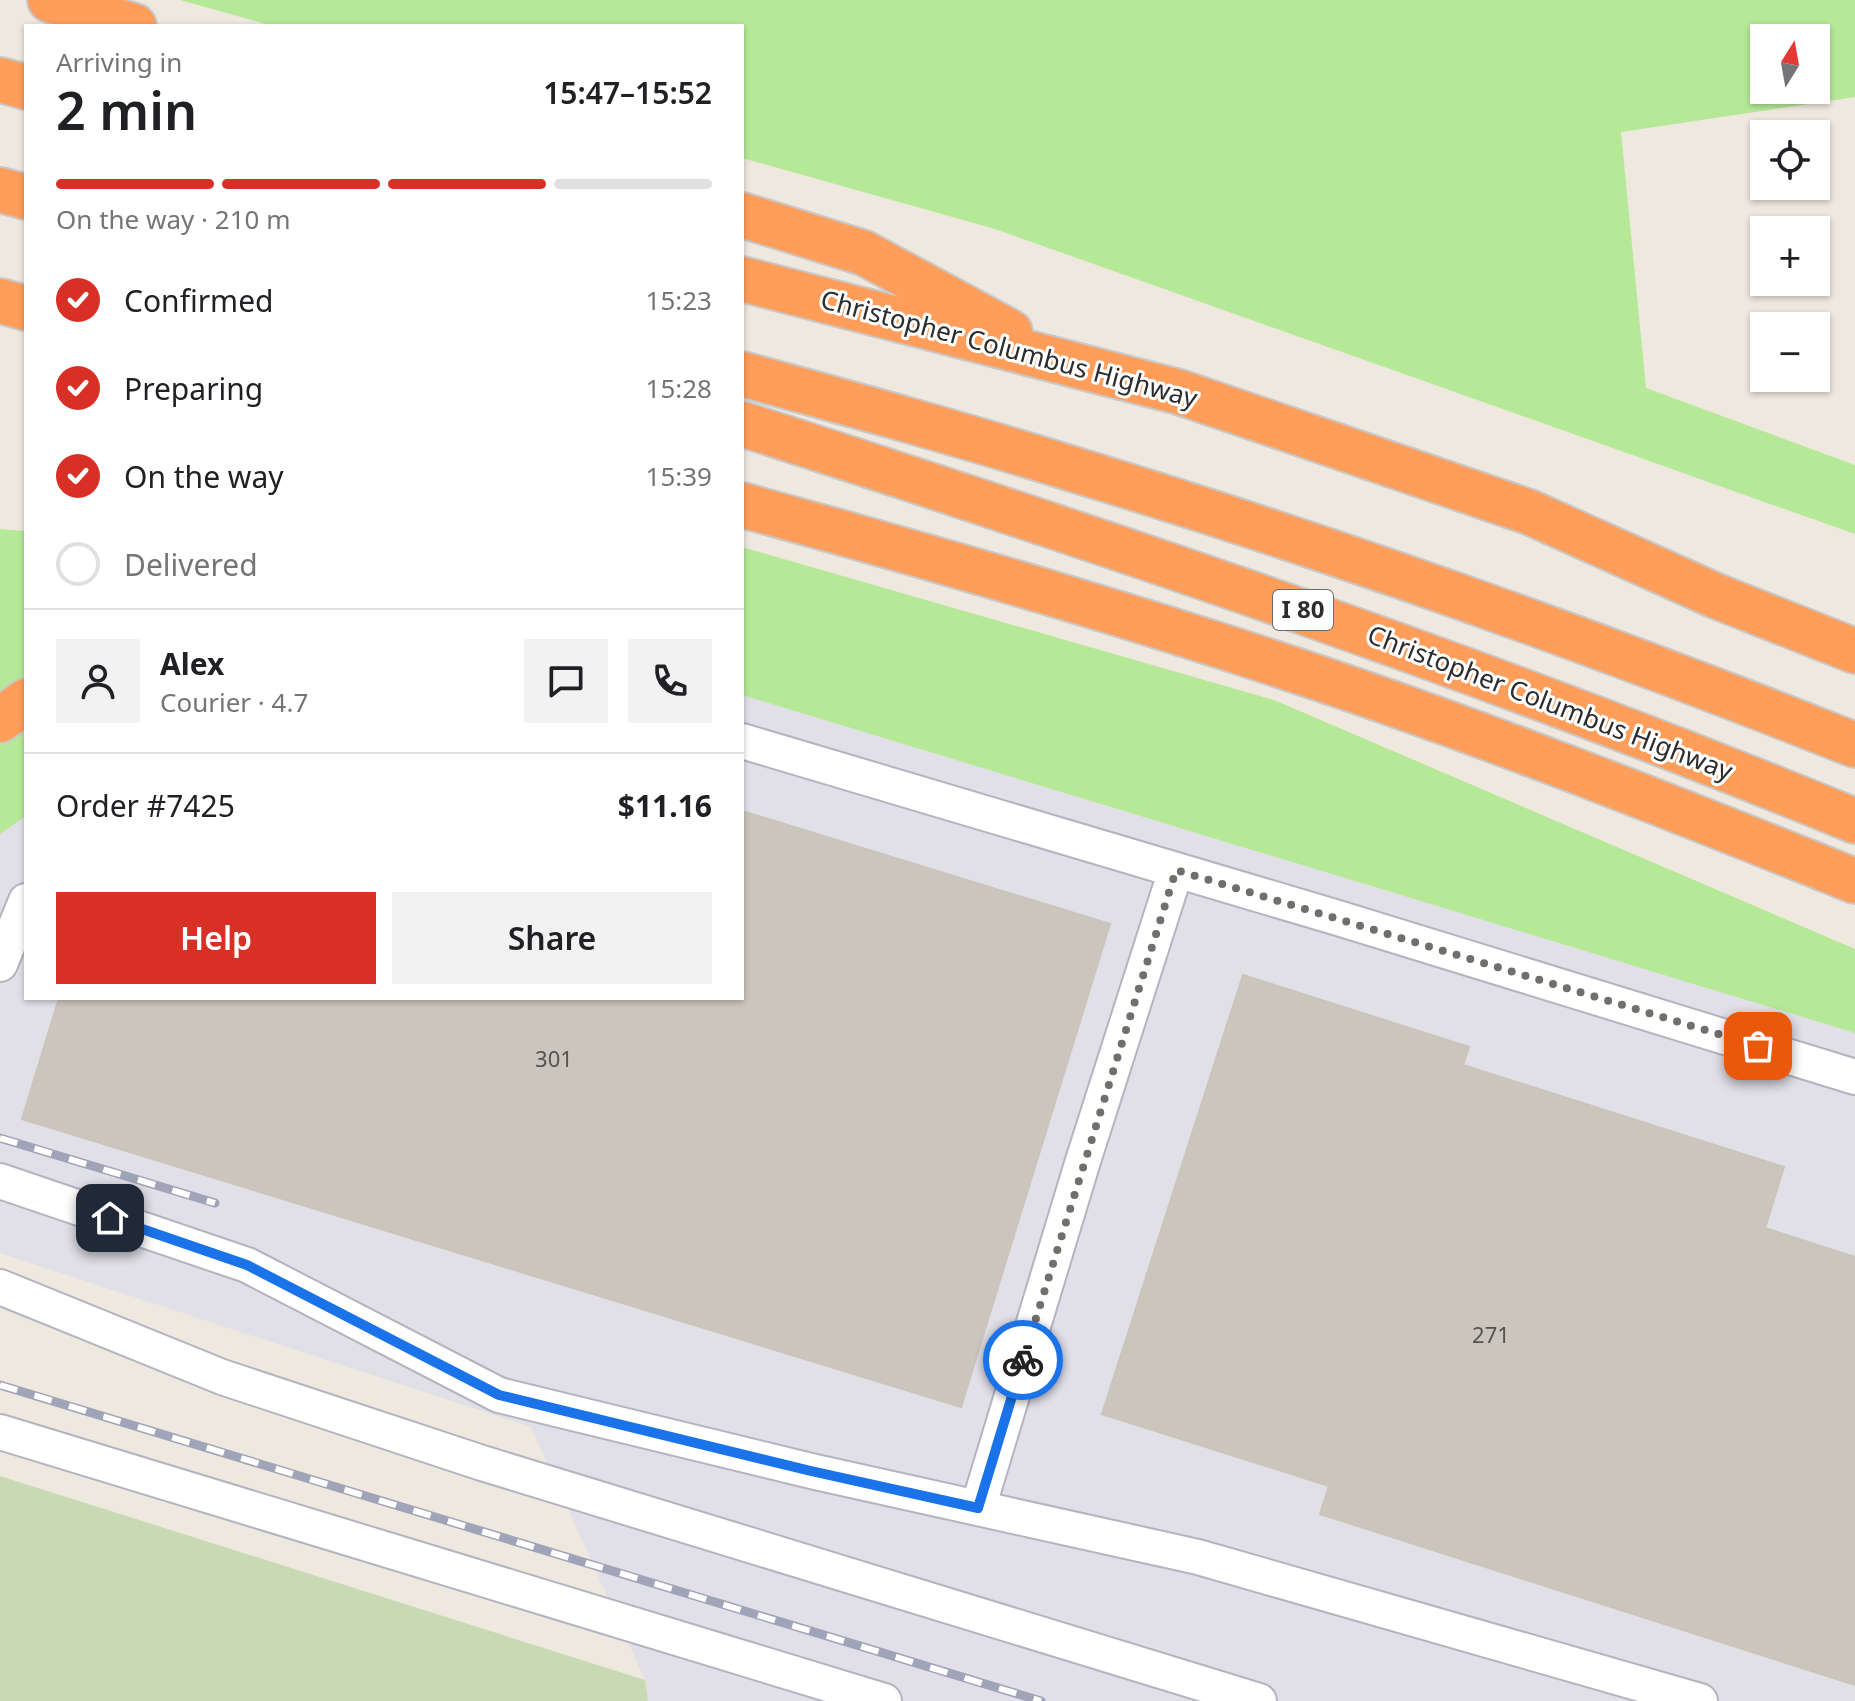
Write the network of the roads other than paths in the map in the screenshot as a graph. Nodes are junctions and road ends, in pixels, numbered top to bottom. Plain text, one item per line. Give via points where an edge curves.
1 (50, 0) edge
2 (128, 24) edge
3 (0, 80) edge
4 (24, 86) edge
5 (0, 190) edge
6 (24, 196) edge
7 (744, 216) edge
8 (744, 280) edge
9 (0, 301) edge
10 (24, 307) edge
11 (1068, 364) junction
12 (744, 375) edge
13 (744, 425) edge
14 (744, 505) edge
15 (1855, 651) edge
16 (24, 702) edge
17 (0, 720) edge
18 (744, 742) edge
19 (1855, 745) edge
20 (1855, 821) edge
21 (1176, 870) junction
22 (1855, 881) edge
23 (24, 906) edge
24 (0, 964) edge
25 (1855, 1077) edge
26 (0, 1181) edge
27 (0, 1287) edge
28 (0, 1432) edge
29 (978, 1508) junction
30 (884, 1701) edge
31 (1259, 1701) edge
32 (1700, 1701) edge

1 - 2 highway
3 - 4 highway
5 - 6 highway
7 - 11 highway via 864,253
8 - 11 highway, Christopher Columbus Highway
9 - 10 highway
11 - 15 highway, Christopher Columbus Highway via 1179,392 1529,512
12 - 19 highway, I 80 via 1081,471 1318,548
13 - 20 highway, Christopher Columbus Highway / I 80 via 1313,614
14 - 22 highway via 980,571 1346,687
16 - 17 highway
18 - 21 lane
21 - 25 lane
21 - 29 lane
23 - 24 lane
26 - 29 lane via 247,1265 499,1395
27 - 31 lane via 222,1377 482,1463
28 - 30 lane
29 - 32 lane via 1198,1557

